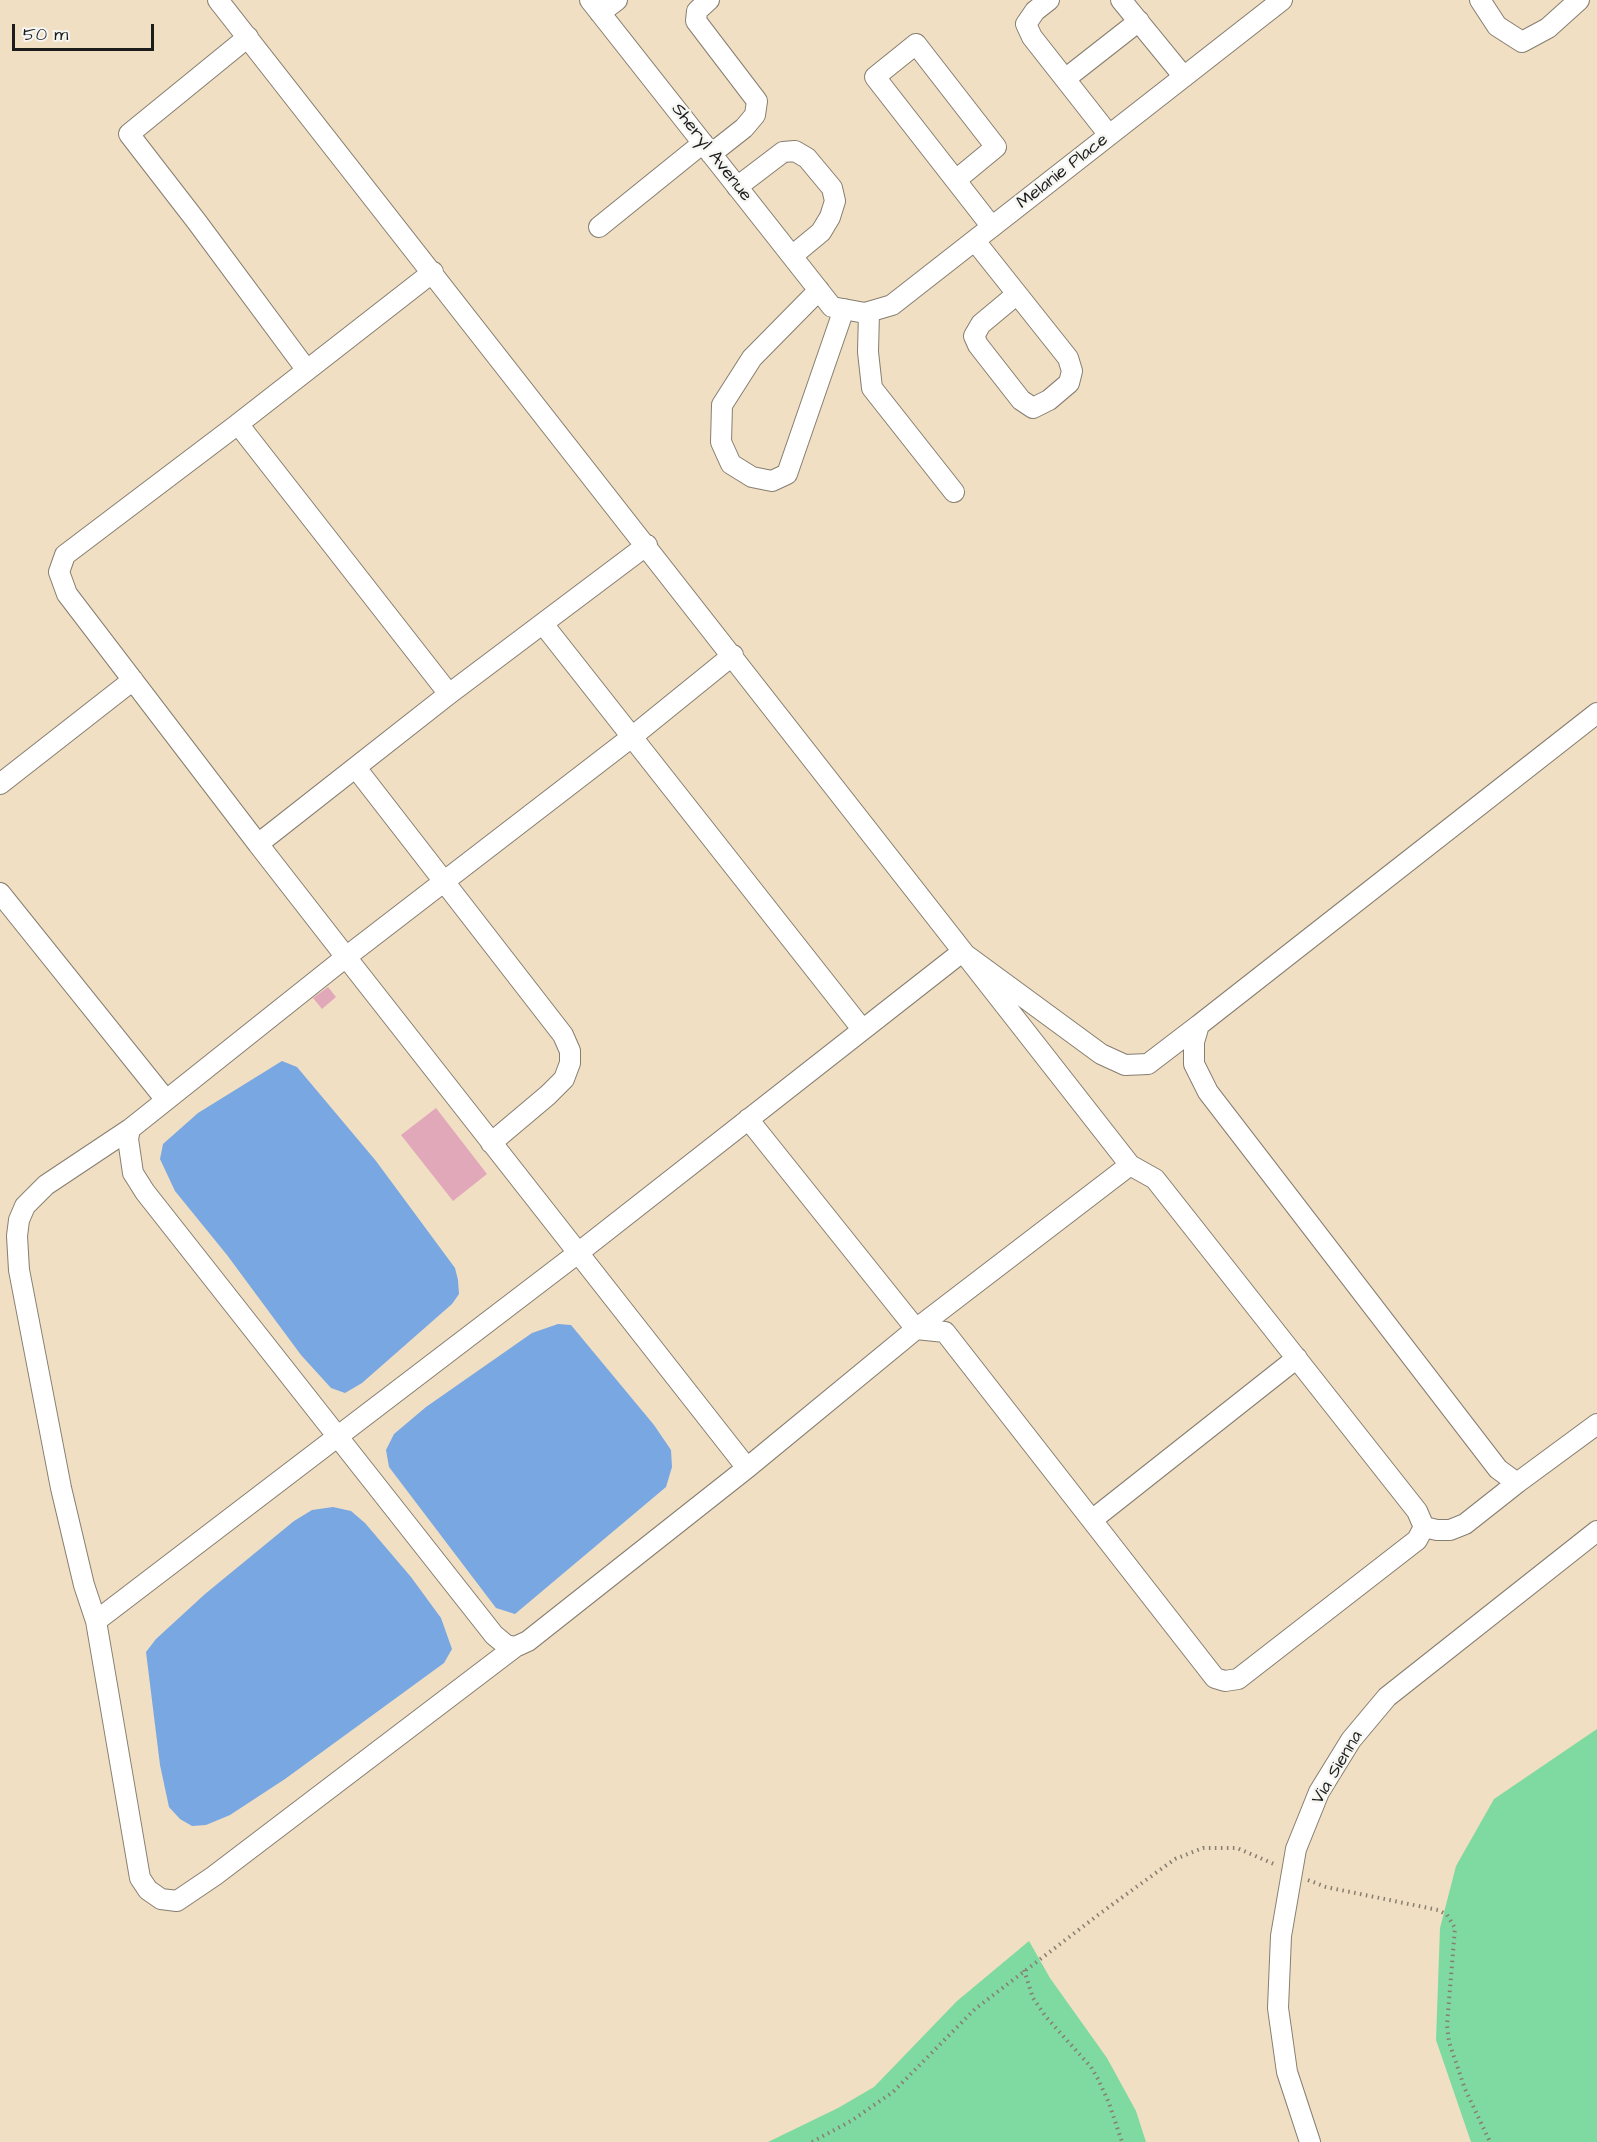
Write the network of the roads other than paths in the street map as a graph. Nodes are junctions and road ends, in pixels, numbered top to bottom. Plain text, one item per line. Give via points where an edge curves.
1 (218, 0) edge
2 (617, 0) edge
3 (709, 0) edge
4 (1049, 0) edge
5 (1121, 0) edge
6 (1282, 0) edge
7 (1480, 0) edge
8 (1579, 0) edge
9 (595, 7) edge
10 (1138, 21) junction
11 (248, 37) junction
12 (1184, 77) junction
13 (1065, 79) junction
14 (1109, 135) junction
15 (707, 149) junction
16 (956, 180) junction
17 (737, 187) junction
18 (599, 227) dead end
19 (992, 227) junction
20 (975, 241) junction
21 (792, 256) junction
22 (433, 272) junction
23 (819, 290) junction
24 (1017, 294) junction
25 (838, 308) junction
26 (869, 312) junction
27 (306, 369) junction
28 (238, 424) junction
29 (954, 492) dead end
30 (646, 545) junction
31 (543, 624) junction
32 (733, 655) junction
33 (133, 680) junction
34 (449, 694) junction
35 (1597, 713) edge
36 (633, 736) junction
37 (356, 768) junction
38 (0, 784) edge
39 (258, 844) junction
40 (444, 881) junction
41 (0, 893) edge
42 (962, 952) junction
43 (346, 957) junction
44 (1199, 1025) junction
45 (862, 1029) junction
46 (166, 1100) junction
47 (748, 1119) junction
48 (130, 1129) junction
49 (491, 1143) junction
50 (1130, 1165) junction
51 (578, 1253) junction
52 (916, 1329) junction
53 (1297, 1358) junction
54 (1597, 1424) edge
55 (338, 1436) junction
56 (747, 1468) junction
57 (1517, 1484) junction
58 (1092, 1520) junction
59 (1424, 1527) junction
60 (1597, 1531) edge
61 (96, 1621) junction
62 (515, 1647) junction
63 (1310, 2142) edge

1 - 11 street
2 - 9 street
3 - 15 street via 697,11 696,21 757,101 755,115 749,122
4 - 13 street via 1026,24
5 - 10 street
6 - 12 street, Melanie Place
7 - 8 street via 1497,26 1522,42 1548,28
9 - 15 street, Sheryl Avenue
10 - 12 street
10 - 13 street
11 - 22 street
11 - 27 street via 129,134
12 - 14 street, Melanie Place
13 - 14 street
14 - 19 street, Melanie Place
15 - 17 street, Sheryl Avenue
15 - 18 street
16 - 16 street via 996,147 916,44 875,77
16 - 19 street
17 - 21 street, Sheryl Avenue
17 - 21 street via 783,152 795,151 807,158 832,188 835,201 830,218 821,232
19 - 20 street, Melanie Place
20 - 24 street
20 - 26 street, Melanie Place via 892,305
21 - 23 street, Sheryl Avenue
22 - 27 street
22 - 30 street
23 - 25 street, Sheryl Avenue
23 - 25 street via 752,358 722,405 721,442 731,464 752,477 772,481 787,474
24 - 24 street via 1068,358 1072,371 1069,383 1033,408 1021,400 974,336 981,324
25 - 26 street, Melanie Place
26 - 29 street via 872,388
27 - 28 street
28 - 33 street via 65,555 58,572 67,594
28 - 34 street
30 - 31 street
30 - 32 street
31 - 34 street
31 - 36 street
32 - 36 street
32 - 42 street
33 - 38 street
33 - 39 street
34 - 37 street
35 - 44 street
36 - 40 street
36 - 45 street
37 - 39 street
37 - 40 street
39 - 43 street
40 - 43 street
40 - 49 street via 563,1035 570,1051 564,1078
41 - 46 street
42 - 44 street via 1101,1054 1125,1065 1148,1064
42 - 45 street
42 - 50 street
43 - 46 street
43 - 49 street
44 - 57 street via 1194,1064 1208,1092 1498,1469
45 - 47 street
46 - 48 street
47 - 51 street
47 - 52 street
48 - 55 street via 133,1173 145,1192
48 - 61 street via 46,1185 26,1206 16,1236 61,1488
49 - 51 street
50 - 52 street
50 - 53 street via 1155,1179
51 - 55 street
51 - 56 street
52 - 56 street
52 - 58 street via 945,1332
53 - 58 street
53 - 59 street via 1417,1511
54 - 57 street
55 - 61 street
55 - 62 street via 494,1635
56 - 62 street via 528,1641
57 - 59 street via 1465,1524 1450,1530
58 - 59 street via 1215,1678 1225,1681 1238,1679 1257,1665 1417,1540
60 - 63 street, Via Sienna via 1387,1697 1351,1740 1319,1792 1296,1850 1281,1936 1278,2008 1287,2072
61 - 62 street via 140,1878 161,1899 177,1901

